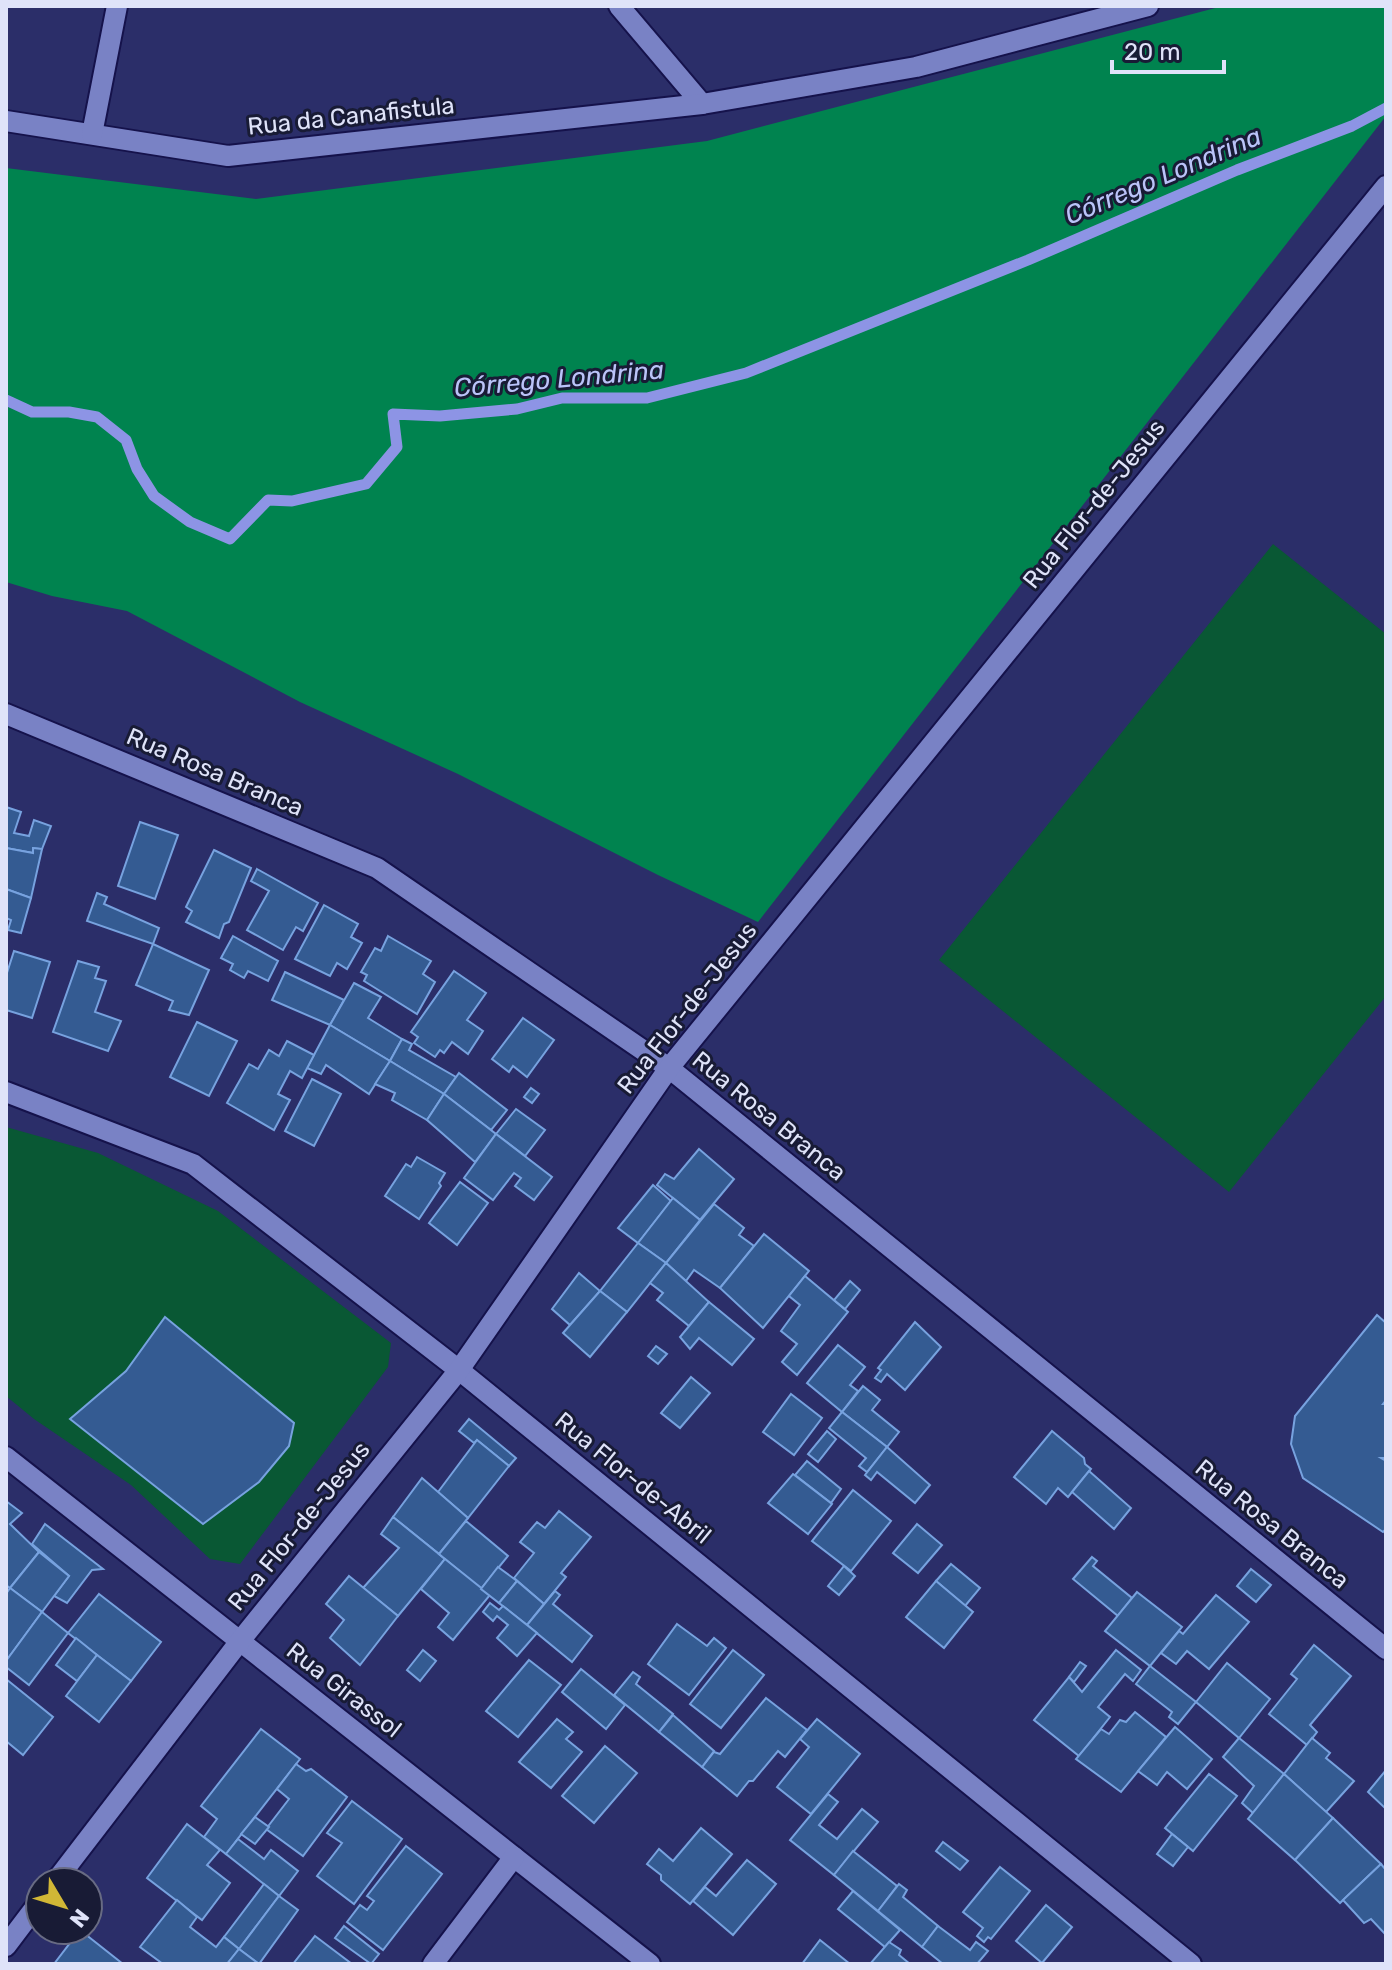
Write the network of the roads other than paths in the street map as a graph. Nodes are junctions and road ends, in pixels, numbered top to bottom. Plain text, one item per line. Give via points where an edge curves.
1 (117, 6) edge
2 (619, 6) edge
3 (1143, 7) edge
4 (702, 104) junction
5 (6, 121) edge
6 (92, 134) junction
7 (1386, 186) edge
8 (6, 714) edge
9 (669, 1068) junction
10 (6, 1092) edge
11 (459, 1370) junction
12 (6, 1457) edge
13 (240, 1641) junction
14 (1386, 1649) edge
15 (514, 1857) junction
16 (67, 1866) edge
17 (24, 1922) edge
18 (6, 1946) edge
19 (433, 1964) edge
20 (650, 1964) edge
21 (1191, 1964) edge

1 - 6 street
2 - 4 street
3 - 4 street, Rua da Canafistula via 916,67
4 - 6 street, Rua da Canafistula via 228,156
5 - 6 street, Rua da Canafistula
7 - 9 street, Rua Flor-de-Jesus
8 - 9 street, Rua Rosa Branca via 377,868
9 - 11 street, Rua Flor-de-Jesus
9 - 14 street, Rua Rosa Branca
10 - 11 street, Rua Flor-de-Abril via 193,1164
11 - 13 street, Rua Flor-de-Jesus
11 - 21 street, Rua Flor-de-Abril
12 - 13 street, Rua Girassol
13 - 15 street, Rua Girassol
13 - 16 street, Rua Flor-de-Jesus
15 - 19 street
15 - 20 street, Rua Girassol
17 - 18 street

